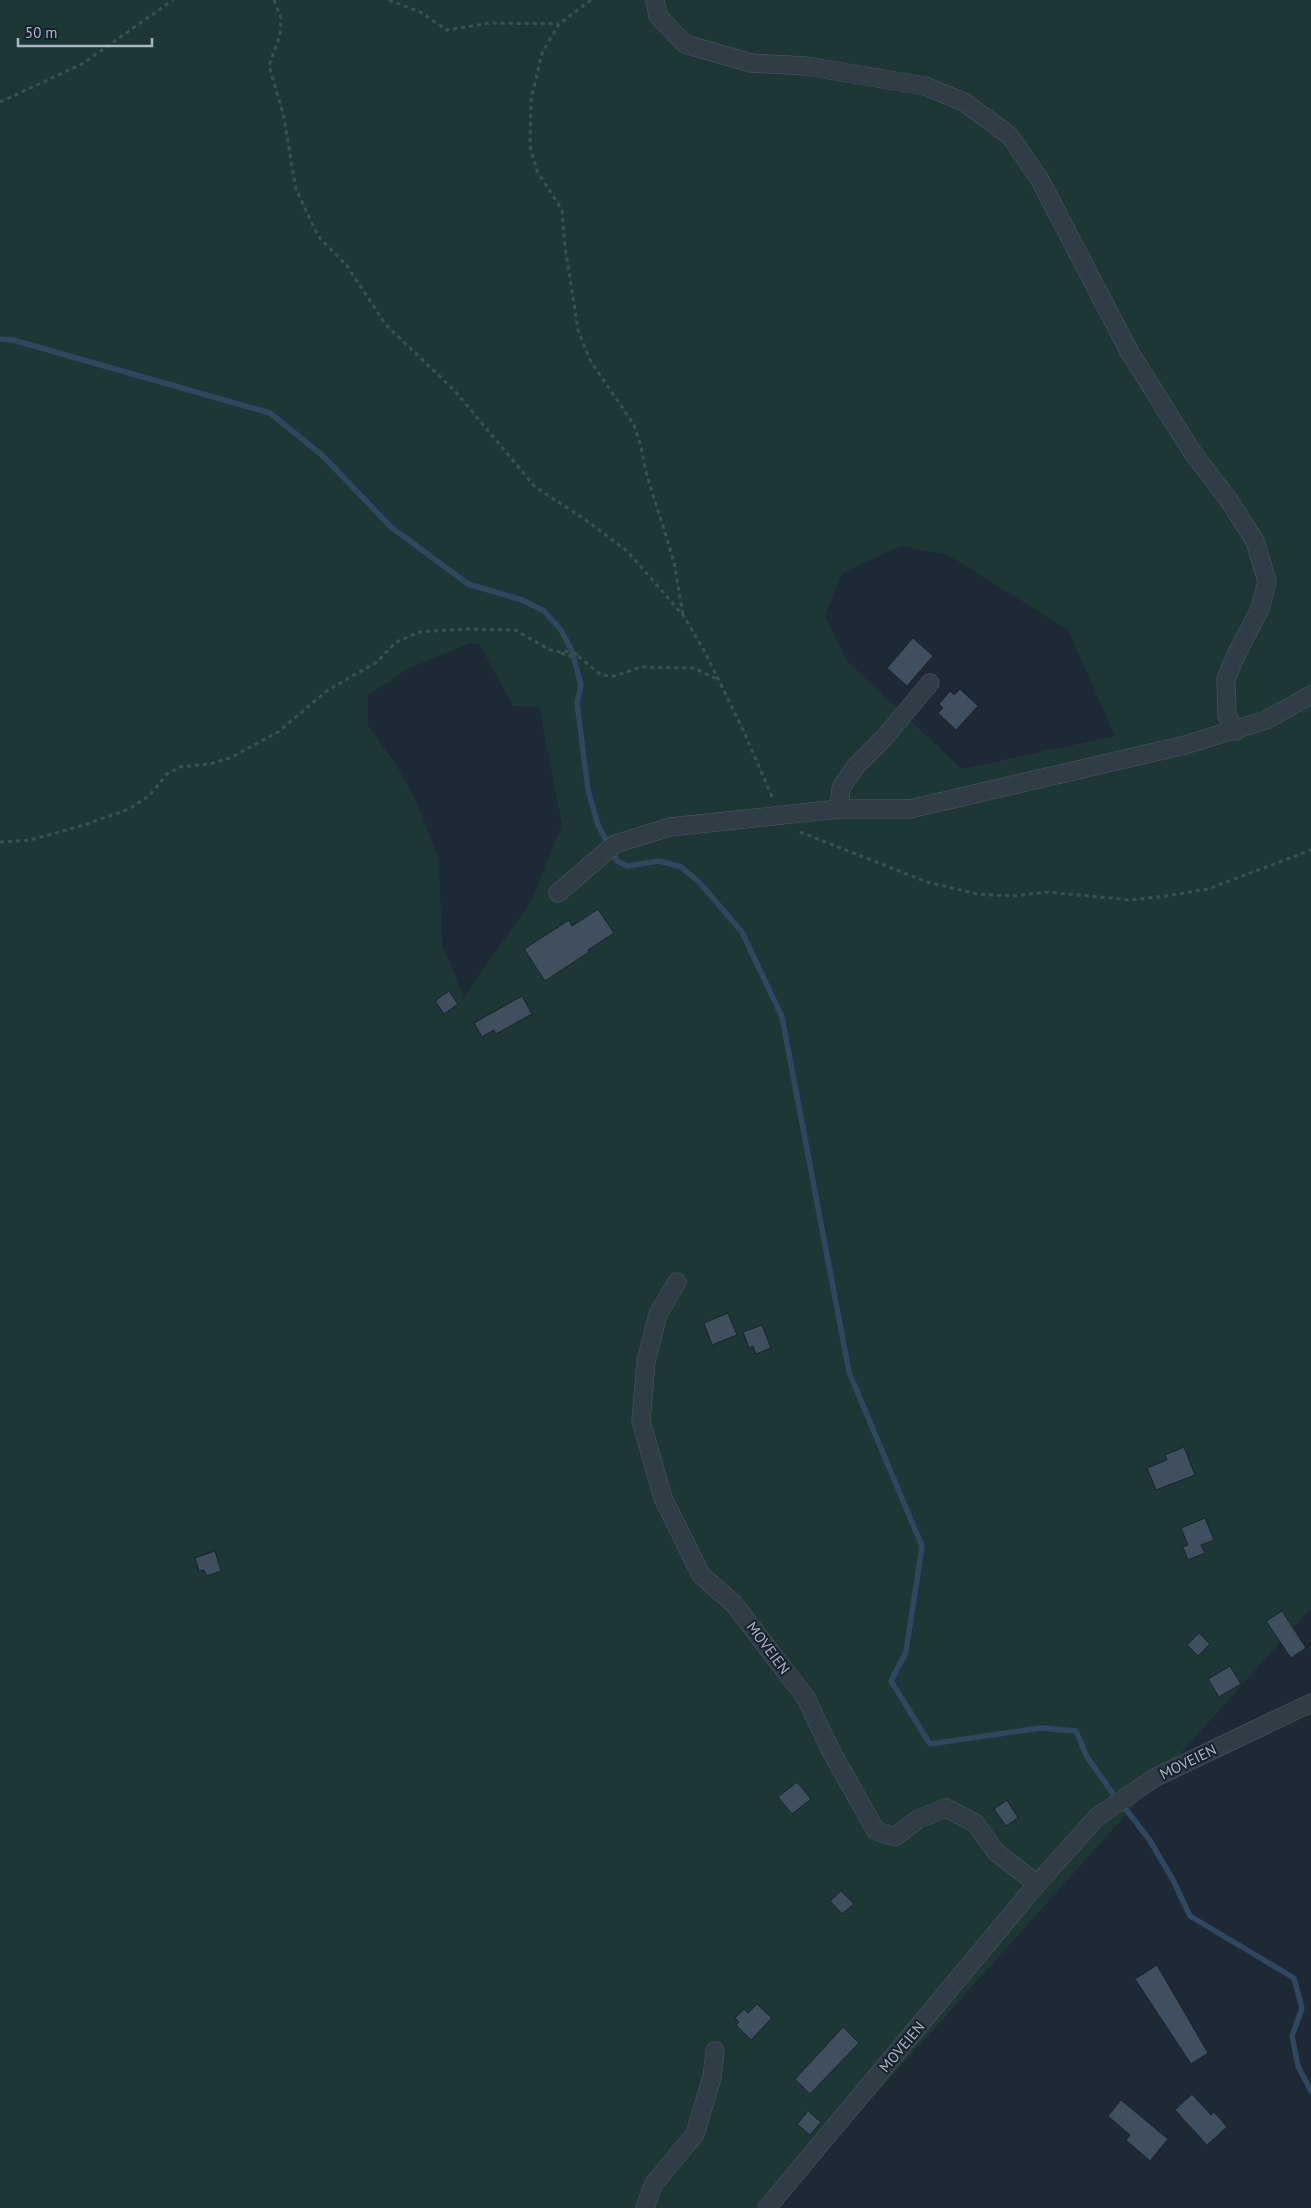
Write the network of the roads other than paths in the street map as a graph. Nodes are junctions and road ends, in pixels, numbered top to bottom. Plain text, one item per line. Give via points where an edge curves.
1 (655, 0) edge
2 (930, 683) dead end
3 (1311, 695) edge
4 (1236, 731) junction
5 (839, 809) junction
6 (558, 893) dead end
7 (677, 1282) dead end
8 (1311, 1703) edge
9 (1037, 1884) junction
10 (715, 2050) dead end
11 (645, 2208) edge
12 (767, 2208) edge

1 - 4 street via 658,16 685,44 751,63 806,66 925,86 964,102 1010,136 1040,180 1129,352 1193,453 1256,541 1267,581 1260,609 1226,679 1227,716
2 - 5 street via 855,767 841,788
3 - 4 street via 1266,720
4 - 5 street via 910,808
5 - 6 street via 670,827 615,844
7 - 9 street, MOVEIEN via 658,1314 646,1361 641,1421 663,1498 701,1575 734,1604 806,1698 876,1831 895,1837 918,1819 946,1808 975,1823 996,1852
8 - 9 street, MOVEIEN via 1156,1777 1097,1817
9 - 12 street, MOVEIEN
10 - 11 street via 712,2078 695,2134 653,2184

